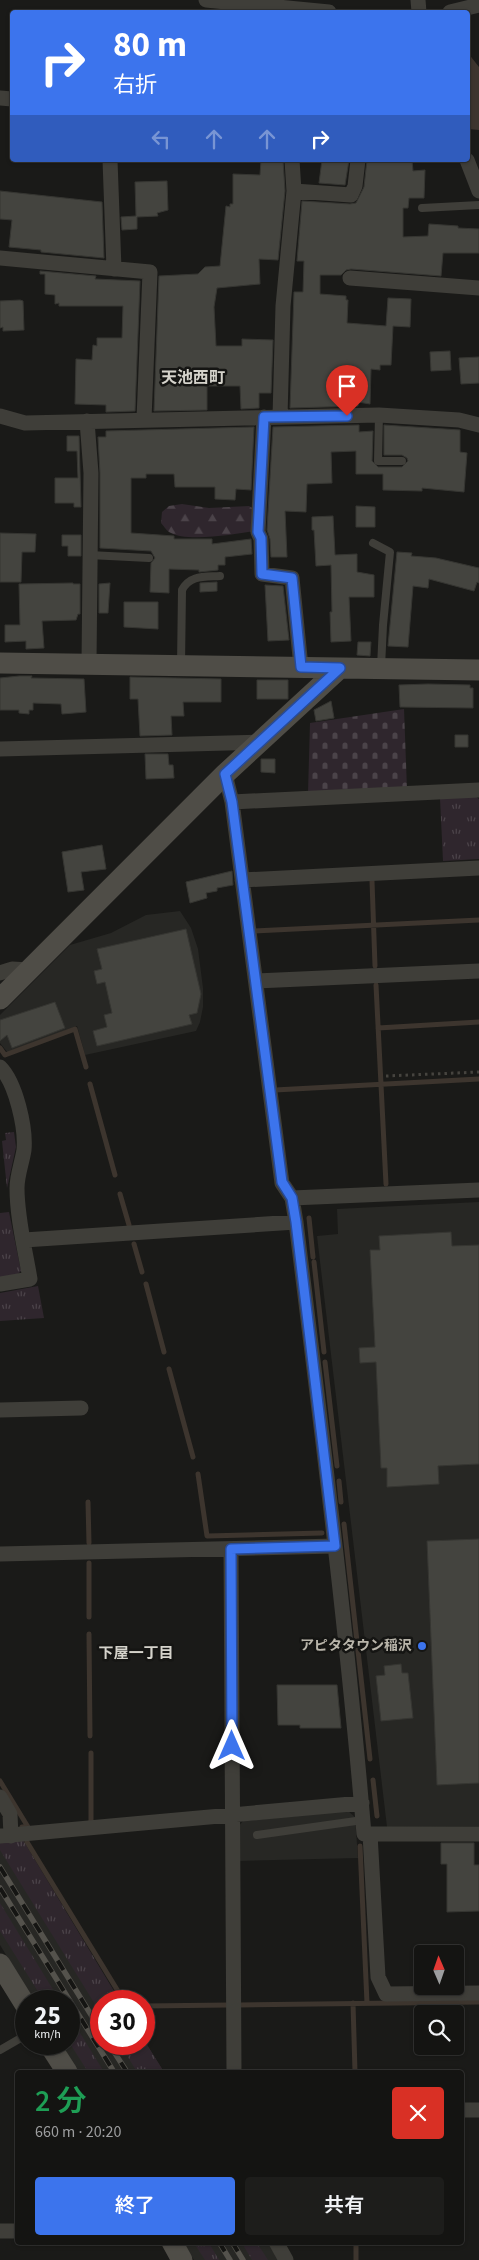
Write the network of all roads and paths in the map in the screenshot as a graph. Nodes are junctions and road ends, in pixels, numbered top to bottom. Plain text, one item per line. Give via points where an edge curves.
1 (206, 0) edge
2 (479, 5) edge
3 (236, 8) edge
4 (282, 10) edge
5 (458, 10) edge
6 (472, 161) edge
7 (110, 162) edge
8 (292, 162) edge
9 (358, 162) edge
10 (294, 191) junction
11 (479, 191) edge
12 (479, 205) edge
13 (422, 208) dead end
14 (0, 258) edge
15 (114, 269) junction
16 (350, 278) dead end
17 (479, 288) edge
18 (378, 415) junction
19 (0, 416) edge
20 (264, 417) junction
21 (280, 417) junction
22 (144, 419) junction
23 (87, 421) junction
24 (479, 425) edge
25 (402, 461) dead end
26 (373, 542) dead end
27 (90, 555) junction
28 (149, 558) dead end
29 (220, 576) dead end
30 (0, 662) edge
31 (89, 664) junction
32 (181, 665) junction
33 (301, 667) junction
34 (340, 668) junction
35 (381, 669) junction
36 (479, 670) edge
37 (261, 742) junction
38 (0, 749) edge
39 (225, 774) junction
40 (479, 790) edge
41 (232, 802) junction
42 (479, 868) edge
43 (242, 880) junction
44 (29, 970) junction
45 (479, 971) edge
46 (0, 973) edge
47 (256, 981) junction
48 (0, 999) edge
49 (0, 1067) edge
50 (479, 1072) edge
51 (386, 1076) dead end
52 (479, 1190) edge
53 (292, 1198) junction
54 (296, 1222) junction
55 (24, 1240) junction
56 (0, 1284) edge
57 (81, 1408) dead end
58 (0, 1410) edge
59 (335, 1546) junction
60 (231, 1549) junction
61 (0, 1554) edge
62 (0, 1797) edge
63 (362, 1803) junction
64 (233, 1816) junction
65 (363, 1820) junction
66 (370, 1834) junction
67 (479, 1834) edge
68 (5, 1836) edge
69 (257, 1836) dead end
70 (0, 1964) edge
71 (16, 1990) edge
72 (479, 1993) edge
73 (15, 2041) edge
74 (0, 2050) edge
75 (56, 2055) edge
76 (66, 2070) edge
77 (234, 2070) edge
78 (464, 2110) edge
79 (479, 2110) edge
80 (15, 2231) edge
81 (0, 2232) edge
82 (174, 2245) edge
83 (278, 2245) edge
84 (182, 2260) edge
85 (286, 2260) edge

1 - 3 street
2 - 5 street
3 - 4 street
6 - 11 street
7 - 15 street
8 - 10 street
9 - 10 street via 351,195
10 - 21 street via 283,306
12 - 13 lane
14 - 15 street
15 - 22 street via 150,272
16 - 17 street
18 - 21 street
18 - 24 street via 459,420
18 - 25 lane via 378,461
19 - 23 street via 25,423
20 - 21 street
20 - 22 street
20 - 33 street via 258,532 262,574 292,578
22 - 23 street
23 - 27 street via 91,473
26 - 35 lane via 390,552
27 - 28 lane
27 - 31 street
29 - 32 lane via 195,578 186,582 182,590
30 - 31 street
31 - 32 street
32 - 33 street
33 - 34 street
34 - 35 street
34 - 37 street
35 - 36 street
37 - 38 street
37 - 39 street
39 - 41 street
39 - 44 street
40 - 41 street
41 - 43 street
42 - 43 street
43 - 47 street
44 - 46 street via 12,969
44 - 48 street
45 - 47 street
47 - 53 street via 282,1182
49 - 55 street via 14,1092 20,1116 24,1150 17,1188
50 - 51 path
52 - 53 street
53 - 54 street
54 - 55 street
54 - 59 street
55 - 56 street via 30,1279
57 - 58 street
59 - 60 street
59 - 63 street
60 - 61 street
60 - 64 street
62 - 68 street via 10,1814
63 - 64 street
63 - 65 street
64 - 68 street
64 - 77 street
65 - 66 street via 364,1834
65 - 69 lane
66 - 67 street
66 - 72 street via 378,1977 386,1994
70 - 71 street
73 - 74 lane
75 - 76 street
78 - 79 street
80 - 81 street
82 - 84 street
83 - 85 street

